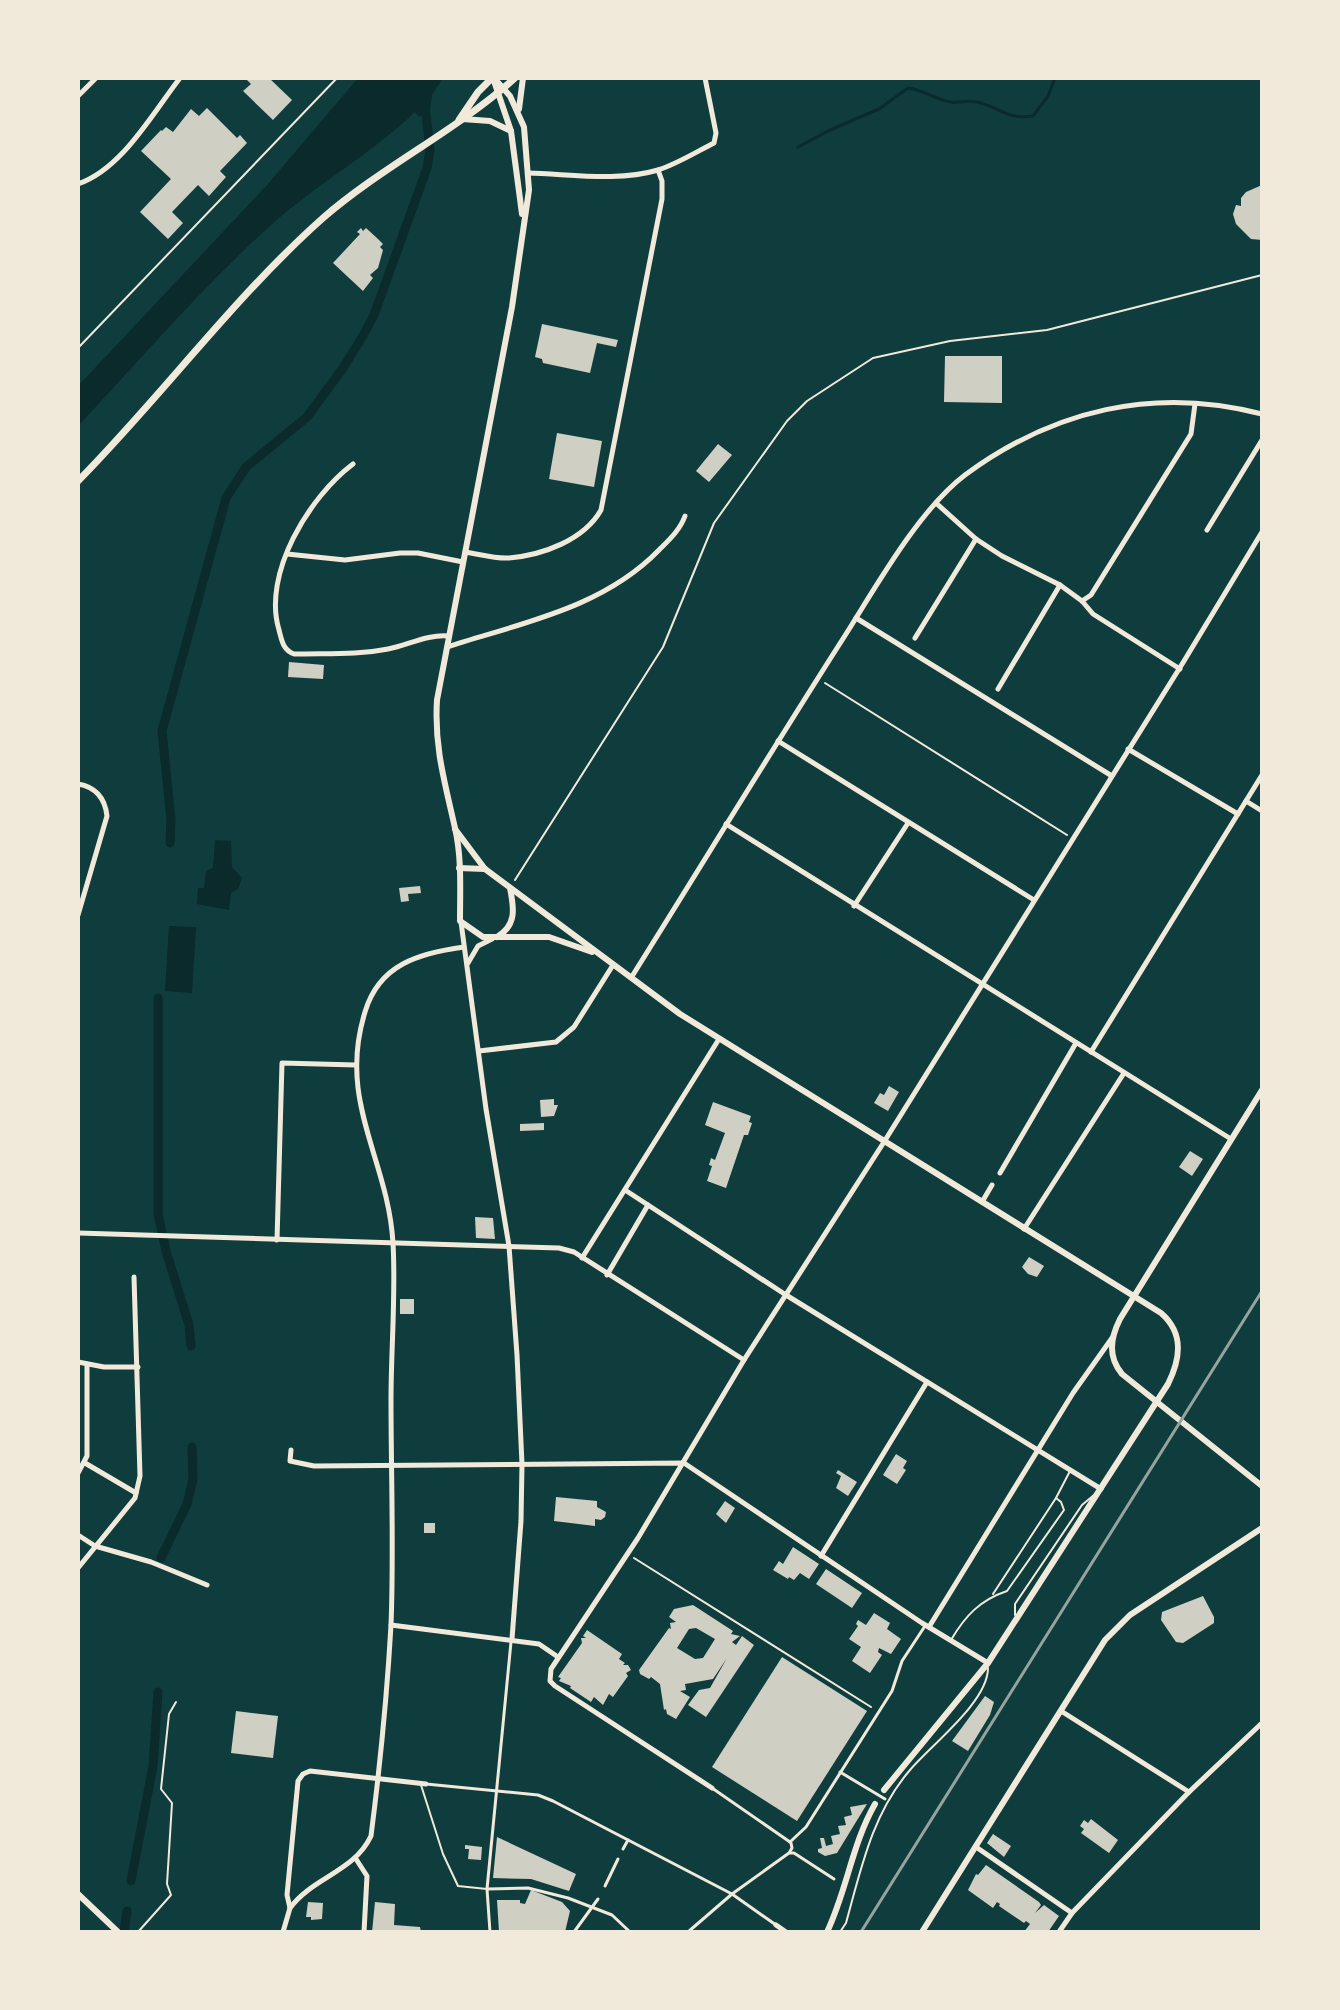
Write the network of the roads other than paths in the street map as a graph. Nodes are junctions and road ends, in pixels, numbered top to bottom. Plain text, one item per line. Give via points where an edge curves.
1 (96, 78) edge
2 (180, 78) edge
3 (337, 78) edge
4 (493, 78) edge
5 (515, 78) edge
6 (523, 78) edge
7 (705, 78) edge
8 (504, 87) junction
9 (497, 93) junction
10 (78, 96) edge
11 (519, 113) junction
12 (460, 121) junction
13 (511, 131) junction
14 (658, 170) junction
15 (517, 171) junction
16 (528, 173) junction
17 (78, 184) edge
18 (524, 222) junction
19 (78, 348) edge
20 (1195, 404) junction
21 (1262, 414) edge
22 (1262, 440) edge
23 (353, 464) dead end
24 (78, 481) edge
25 (936, 503) junction
26 (685, 516) dead end
27 (1207, 530) dead end
28 (1262, 532) edge
29 (976, 539) junction
30 (465, 552) junction
31 (287, 554) junction
32 (463, 562) junction
33 (1060, 585) junction
34 (1082, 601) junction
35 (856, 618) junction
36 (449, 636) junction
37 (915, 638) dead end
38 (446, 647) junction
39 (1180, 669) junction
40 (998, 689) dead end
41 (778, 741) junction
42 (1128, 749) junction
43 (1262, 775) edge
44 (1112, 776) junction
45 (78, 784) edge
46 (1246, 801) junction
47 (1262, 811) edge
48 (1238, 814) junction
49 (908, 823) junction
50 (726, 824) junction
51 (455, 829) junction
52 (459, 868) junction
53 (485, 869) junction
54 (510, 888) junction
55 (1034, 900) junction
56 (854, 906) junction
57 (78, 915) edge
58 (460, 921) junction
59 (492, 939) junction
60 (464, 947) junction
61 (595, 953) junction
62 (468, 964) junction
63 (613, 965) junction
64 (631, 978) junction
65 (981, 985) junction
66 (719, 1039) junction
67 (1076, 1043) junction
68 (479, 1051) junction
69 (1091, 1052) junction
70 (356, 1065) junction
71 (1124, 1073) junction
72 (1262, 1090) edge
73 (1231, 1139) junction
74 (884, 1142) junction
75 (1000, 1173) dead end
76 (992, 1185) dead end
77 (625, 1190) junction
78 (982, 1203) junction
79 (648, 1205) junction
80 (1024, 1229) junction
81 (78, 1233) edge
82 (277, 1240) junction
83 (393, 1242) junction
84 (509, 1246) junction
85 (582, 1258) junction
86 (607, 1275) junction
87 (134, 1277) dead end
88 (786, 1295) junction
89 (1134, 1296) junction
90 (1112, 1337) junction
91 (744, 1360) junction
92 (78, 1362) edge
93 (87, 1364) junction
94 (138, 1367) junction
95 (927, 1382) junction
96 (291, 1450) dead end
97 (1038, 1450) junction
98 (85, 1463) junction
99 (684, 1463) junction
100 (522, 1464) junction
101 (391, 1465) junction
102 (1071, 1470) junction
103 (78, 1473) edge
104 (1262, 1486) edge
105 (1101, 1489) junction
106 (136, 1493) junction
107 (1056, 1498) junction
108 (1262, 1528) edge
109 (78, 1535) edge
110 (95, 1546) junction
111 (821, 1556) junction
112 (78, 1568) edge
113 (207, 1585) dead end
114 (992, 1596) junction
115 (391, 1625) junction
116 (927, 1626) junction
117 (512, 1639) junction
118 (950, 1641) junction
119 (558, 1657) junction
120 (988, 1663) junction
121 (176, 1702) dead end
122 (871, 1707) road end
123 (1061, 1711) junction
124 (878, 1712) junction
125 (1262, 1723) edge
126 (840, 1772) junction
127 (379, 1778) junction
128 (424, 1784) junction
129 (712, 1788) joint
130 (884, 1790) dead end
131 (495, 1791) junction
132 (1189, 1792) junction
133 (885, 1799) dead end
134 (875, 1804) dead end
135 (628, 1840) junction
136 (790, 1842) junction
137 (976, 1847) junction
138 (623, 1849) dead end
139 (789, 1853) junction
140 (356, 1859) junction
141 (618, 1859) dead end
142 (834, 1879) dead end
143 (605, 1886) dead end
144 (487, 1889) junction
145 (78, 1894) edge
146 (732, 1894) junction
147 (598, 1899) dead end
148 (290, 1908) junction
149 (593, 1908) junction
150 (1072, 1913) junction
151 (776, 1925) joint
152 (118, 1932) edge
153 (138, 1932) edge
154 (283, 1932) edge
155 (364, 1932) edge
156 (490, 1932) edge
157 (574, 1932) edge
158 (630, 1932) edge
159 (688, 1932) edge
160 (786, 1932) edge
161 (827, 1932) edge
162 (840, 1932) edge
163 (922, 1932) edge
164 (1059, 1932) edge

1 - 10 street
2 - 17 street via 117,160
3 - 19 lane
4 - 8 main road
4 - 9 main road
4 - 12 main road
5 - 8 main road
6 - 11 main road
7 - 14 street via 714,143
8 - 9 main road
8 - 11 main road
9 - 12 main road
9 - 13 main road
11 - 16 main road
12 - 13 main road via 496,122
12 - 24 main road via 316,225
13 - 15 main road
14 - 16 street via 603,176
14 - 30 street via 662,199 601,510 582,532 556,545 508,558
15 - 16 main road
15 - 18 main road
16 - 18 main road
18 - 30 main road
20 - 21 street
20 - 25 street via 1113,408 1063,420 997,454
20 - 34 street via 1191,434 1091,595
22 - 27 street
23 - 31 street via 312,507
25 - 29 street
25 - 35 street
26 - 38 street via 672,537 632,575 586,602
28 - 39 street
29 - 33 street
29 - 37 street
30 - 32 main road
31 - 32 street via 345,560 418,553
31 - 36 street via 276,582 275,616 287,651 388,649 432,635
32 - 36 main road
33 - 34 street
33 - 40 street
34 - 39 street via 1093,614
35 - 41 street
35 - 44 street
36 - 38 main road
38 - 51 main road via 436,739
39 - 42 street
41 - 49 street
41 - 50 street
42 - 44 street
42 - 48 street
43 - 46 street
44 - 55 street
45 - 57 street via 98,792 107,816
46 - 47 street
46 - 48 street
48 - 69 street
49 - 55 street
49 - 56 street
50 - 56 street
50 - 64 street
51 - 52 main road
51 - 53 main road
52 - 53 main road
52 - 58 main road
53 - 54 main road
54 - 59 main road via 511,924
54 - 61 main road
55 - 65 street
56 - 65 street
58 - 59 main road via 476,935
58 - 60 street
59 - 61 main road via 549,937
59 - 62 street via 478,946
60 - 62 street
60 - 70 street via 412,958 378,985 365,1009
61 - 63 main road
62 - 68 street
63 - 64 main road
63 - 68 street via 574,1027 556,1042
64 - 66 main road
65 - 67 street
65 - 74 street
66 - 74 main road
66 - 77 street
67 - 69 street
67 - 75 street
68 - 84 street
69 - 71 street
70 - 82 street via 282,1063
70 - 83 street via 358,1104 390,1210
71 - 73 street
71 - 80 street
72 - 73 main road
73 - 89 main road
74 - 78 main road
74 - 88 street
76 - 78 street
77 - 79 street
77 - 85 street
78 - 80 main road
79 - 86 street
79 - 88 street
80 - 89 main road
81 - 82 street
82 - 83 street
83 - 84 street
83 - 101 street
84 - 85 street via 559,1248
84 - 100 street
85 - 86 street
86 - 91 street
87 - 94 street
88 - 91 street
88 - 95 street
89 - 90 main road
89 - 105 main road via 1175,1328 1178,1353 1168,1384
90 - 97 street
90 - 104 main road via 1113,1359 1122,1374
91 - 99 street
92 - 93 street
93 - 94 street
93 - 98 street
94 - 106 street
95 - 97 street
95 - 111 street
96 - 101 street via 290,1461 314,1466
97 - 102 street
97 - 116 street
98 - 103 street
98 - 106 street
99 - 100 street
99 - 111 street
99 - 119 street
100 - 101 street
100 - 117 street
101 - 115 street
102 - 105 street
102 - 107 lane
105 - 120 main road
106 - 110 street
107 - 114 lane
107 - 114 lane via 1064,1510 1007,1591
108 - 123 main road via 1116,1627
109 - 110 street
110 - 112 street
110 - 113 street
111 - 116 street
114 - 118 lane via 968,1613
115 - 117 street
115 - 127 street
116 - 118 street
116 - 124 street via 902,1661
117 - 119 street via 539,1644
117 - 131 street
118 - 120 street
119 - 129 street via 549,1675 555,1686
120 - 130 main road
120 - 162 lane via 979,1693 909,1771 877,1821
121 - 153 lane via 169,1714 161,1789 172,1803 167,1884 171,1895
122 - 124 street
123 - 132 street
123 - 137 main road
124 - 126 street
125 - 132 street
126 - 133 street
126 - 136 street via 806,1827
127 - 128 street
127 - 140 street via 371,1836
127 - 148 street via 310,1771 298,1781
128 - 131 street
128 - 144 lane via 443,1854 458,1886
129 - 136 street
131 - 135 street via 538,1795
131 - 144 street
132 - 150 street
134 - 161 main road via 856,1843
135 - 138 street
135 - 146 street
136 - 139 street
137 - 150 street
137 - 163 main road
139 - 142 street
139 - 146 street
140 - 148 street via 310,1887
140 - 155 street via 367,1876
141 - 143 street
144 - 149 street via 528,1888
144 - 156 street
145 - 152 main road
146 - 151 street
146 - 159 street
147 - 149 street
148 - 154 street
149 - 157 street
149 - 158 street via 612,1915
150 - 164 street
151 - 160 street

